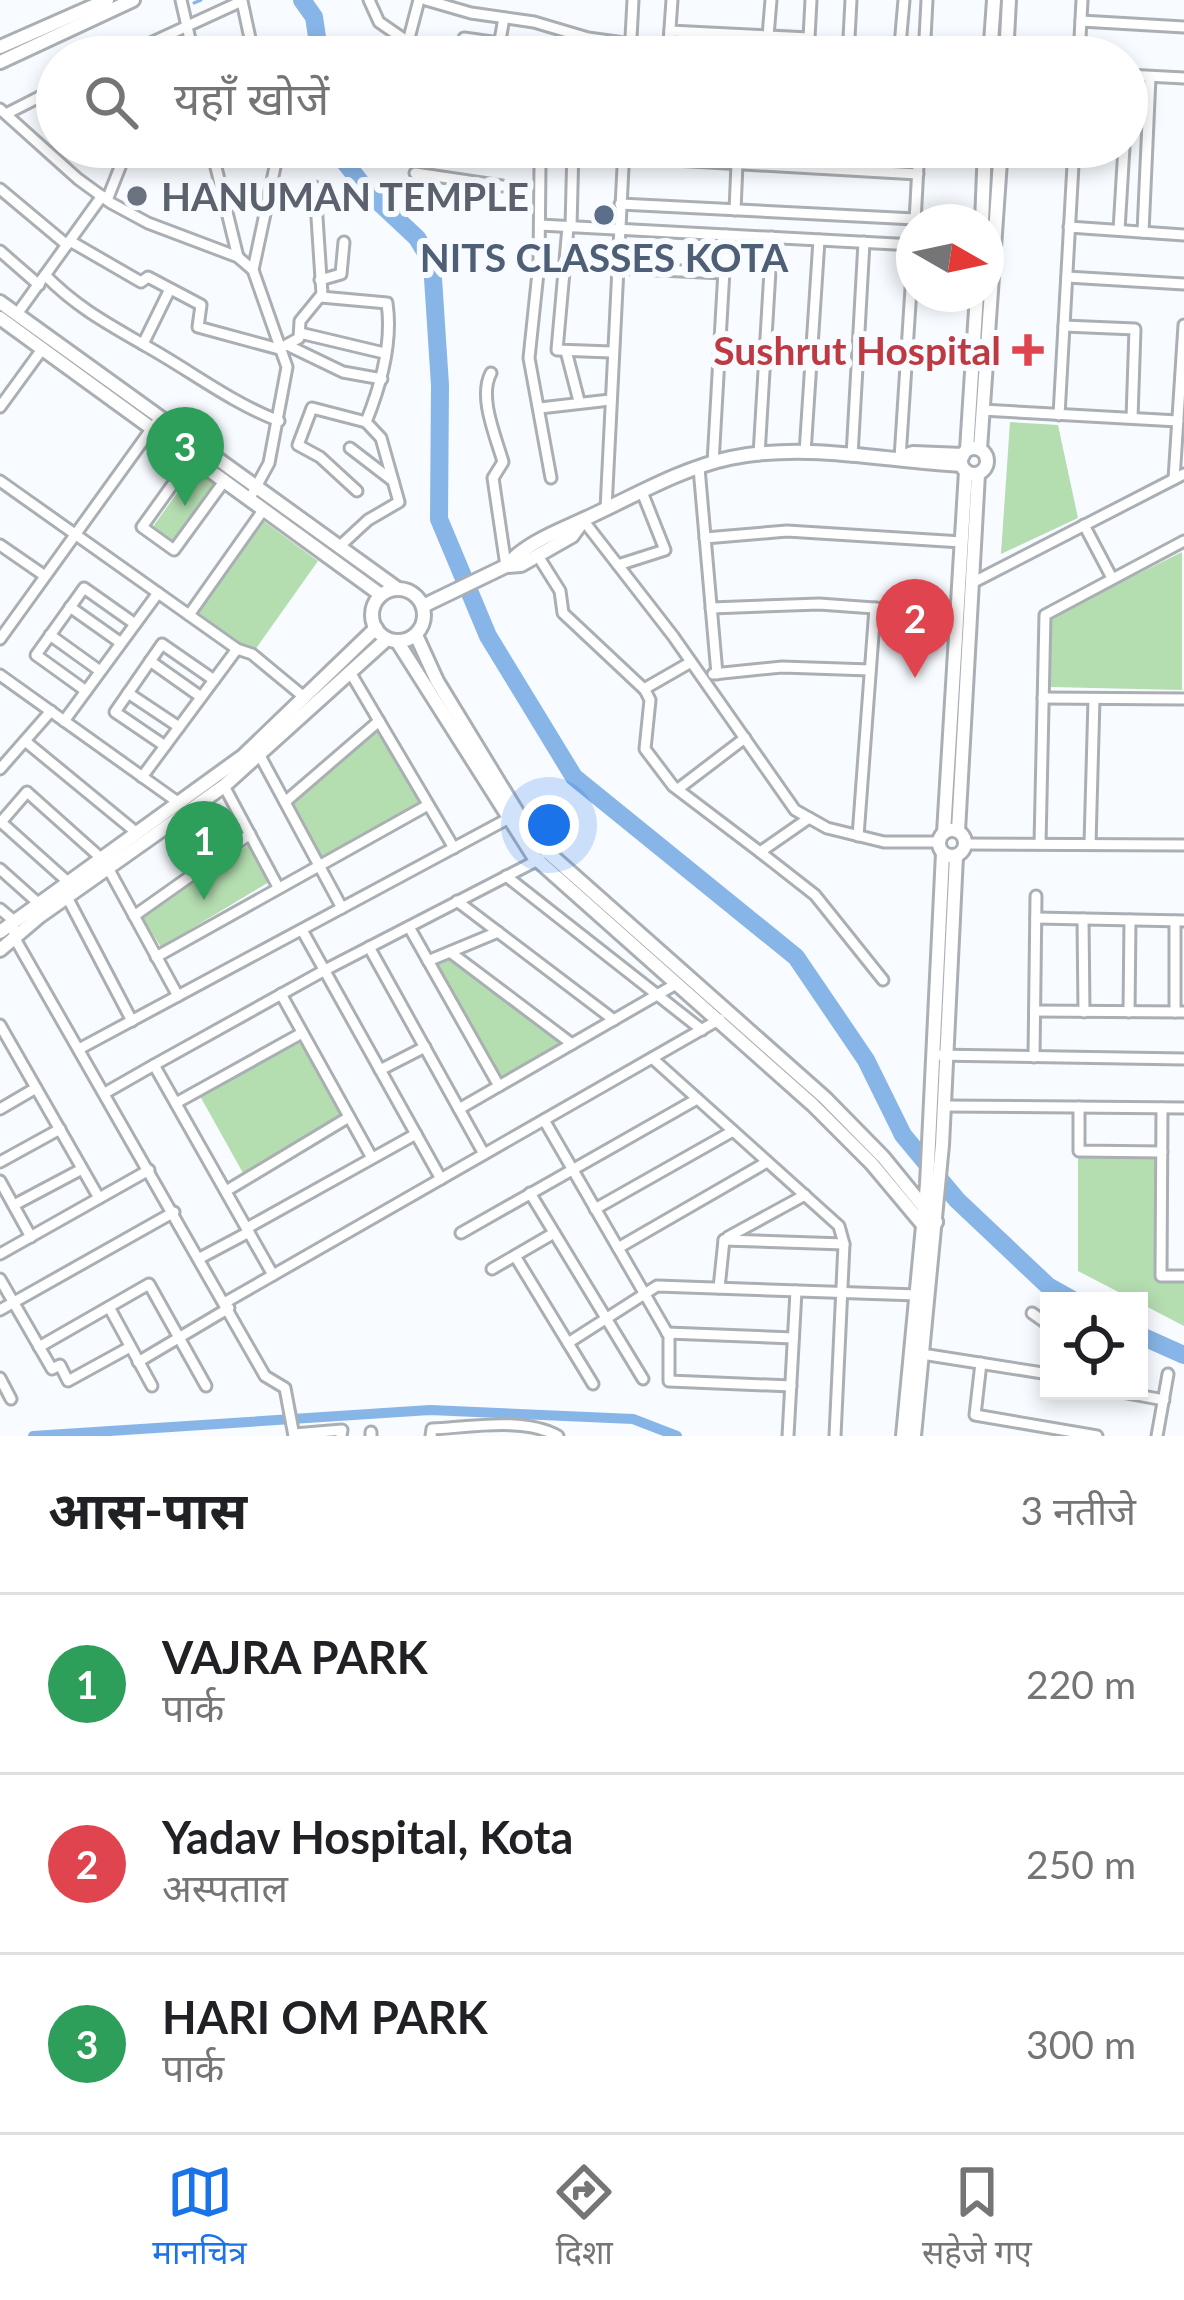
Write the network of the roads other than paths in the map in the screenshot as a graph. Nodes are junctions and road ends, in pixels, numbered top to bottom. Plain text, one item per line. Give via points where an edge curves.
1 (107, 0) edge
2 (133, 0) edge
3 (181, 0) edge
4 (369, 0) edge
5 (423, 0) edge
6 (634, 0) edge
7 (672, 0) edge
8 (771, 0) edge
9 (811, 0) edge
10 (851, 0) edge
11 (904, 0) edge
12 (927, 0) edge
13 (994, 0) edge
14 (1009, 0) edge
15 (1082, 0) edge
16 (504, 18) junction
17 (1081, 21) junction
18 (187, 23) junction
19 (1184, 27) edge
20 (670, 32) junction
21 (56, 36) edge
22 (161, 36) edge
23 (190, 36) edge
24 (250, 36) edge
25 (394, 36) edge
26 (410, 36) edge
27 (501, 36) edge
28 (580, 36) edge
29 (632, 36) edge
30 (670, 36) edge
31 (768, 36) joint
32 (809, 36) edge
33 (849, 36) edge
34 (901, 36) edge
35 (925, 36) edge
36 (991, 36) edge
37 (1007, 36) edge
38 (1080, 36) edge
39 (36, 45) edge
40 (0, 47) edge
41 (0, 62) edge
42 (1150, 76) joint
43 (1184, 78) edge
44 (36, 97) edge
45 (3, 112) edge
46 (1148, 121) edge
47 (36, 141) edge
48 (67, 168) edge
49 (119, 168) edge
50 (216, 168) edge
51 (275, 168) edge
52 (540, 168) edge
53 (572, 168) edge
54 (623, 168) edge
55 (737, 168) edge
56 (817, 168) edge
57 (918, 168) edge
58 (984, 168) edge
59 (999, 168) edge
60 (1073, 168) edge
61 (1123, 168) edge
62 (1146, 168) edge
63 (415, 173) dead end
64 (918, 173) junction
65 (502, 186) dead end
66 (315, 187) dead end
67 (0, 189) edge
68 (105, 198) junction
69 (620, 204) junction
70 (916, 204) edge
71 (983, 204) edge
72 (735, 210) junction
73 (896, 220) edge
74 (540, 225) junction
75 (569, 226) junction
76 (1070, 227) junction
77 (618, 229) junction
78 (1119, 230) junction
79 (1143, 232) junction
80 (726, 235) junction
81 (1184, 235) edge
82 (772, 237) junction
83 (819, 240) junction
84 (344, 242) dead end
85 (864, 242) junction
86 (68, 243) junction
87 (896, 243) edge
88 (0, 251) edge
89 (238, 257) junction
90 (616, 268) junction
91 (253, 270) junction
92 (724, 273) junction
93 (1067, 277) junction
94 (42, 280) junction
95 (320, 280) junction
96 (1184, 284) edge
97 (170, 289) junction
98 (321, 297) junction
99 (0, 302) edge
100 (910, 312) edge
101 (976, 312) edge
102 (5, 319) edge
103 (1184, 325) edge
104 (1064, 326) junction
105 (300, 333) junction
106 (143, 344) junction
107 (283, 347) junction
108 (43, 348) junction
109 (566, 350) junction
110 (384, 352) junction
111 (611, 352) junction
112 (491, 374) dead end
113 (382, 379) junction
114 (610, 400) junction
115 (579, 401) junction
116 (1181, 403) edge
117 (0, 406) edge
118 (540, 408) junction
119 (982, 410) junction
120 (1059, 415) junction
121 (1132, 418) junction
122 (279, 421) junction
123 (1178, 421) junction
124 (156, 422) junction
125 (366, 422) junction
126 (350, 448) dead end
127 (805, 453) junction
128 (759, 455) junction
129 (193, 456) junction
130 (852, 456) junction
131 (900, 458) junction
132 (969, 461) junction
133 (706, 466) junction
134 (1179, 476) edge
135 (551, 478) dead end
136 (225, 480) junction
137 (393, 481) junction
138 (0, 482) edge
139 (357, 490) dead end
140 (643, 492) junction
141 (253, 493) junction
142 (264, 509) junction
143 (606, 509) junction
144 (583, 520) junction
145 (1084, 525) junction
146 (75, 535) junction
147 (705, 538) junction
148 (1184, 541) edge
149 (962, 542) junction
150 (0, 545) edge
151 (340, 546) junction
152 (538, 556) junction
153 (618, 565) junction
154 (506, 566) junction
155 (45, 576) junction
156 (1112, 578) junction
157 (971, 583) junction
158 (398, 589) junction
159 (158, 593) junction
160 (381, 596) junction
161 (429, 603) junction
162 (70, 608) junction
163 (711, 608) junction
164 (874, 608) junction
165 (0, 611) edge
166 (958, 614) junction
167 (189, 615) junction
168 (14, 620) junction
169 (135, 624) junction
170 (376, 628) junction
171 (416, 634) junction
172 (50, 635) junction
173 (0, 639) edge
174 (392, 640) junction
175 (121, 643) junction
176 (237, 649) junction
177 (150, 661) junction
178 (692, 662) junction
179 (871, 670) junction
180 (100, 671) junction
181 (350, 672) junction
182 (717, 674) junction
183 (701, 676) junction
184 (4, 678) edge
185 (214, 680) junction
186 (644, 689) junction
187 (0, 691) edge
188 (86, 691) junction
189 (128, 693) junction
190 (304, 697) junction
191 (201, 698) junction
192 (1043, 698) junction
193 (1094, 699) junction
194 (1184, 699) edge
195 (51, 711) junction
196 (64, 721) junction
197 (379, 721) junction
198 (178, 728) junction
199 (745, 738) junction
200 (25, 741) junction
201 (165, 746) junction
202 (260, 754) junction
203 (0, 769) edge
204 (142, 777) junction
205 (224, 786) junction
206 (678, 789) junction
207 (285, 802) junction
208 (179, 803) junction
209 (428, 805) junction
210 (513, 816) junction
211 (808, 818) junction
212 (137, 833) junction
213 (250, 834) junction
214 (858, 836) junction
215 (951, 843) junction
216 (1040, 844) junction
217 (1090, 844) junction
218 (1184, 845) edge
219 (454, 848) junction
220 (760, 852) junction
221 (544, 857) junction
222 (105, 863) junction
223 (319, 866) junction
224 (0, 869) edge
225 (506, 876) junction
226 (278, 887) junction
227 (68, 889) junction
228 (1036, 896) dead end
229 (458, 901) junction
230 (37, 902) junction
231 (342, 908) junction
232 (0, 909) edge
233 (134, 916) junction
234 (1036, 918) junction
235 (1083, 919) junction
236 (1130, 920) junction
237 (1180, 921) edge
238 (409, 926) junction
239 (6, 929) edge
240 (302, 929) junction
241 (497, 932) junction
242 (369, 947) junction
243 (0, 950) edge
244 (450, 952) junction
245 (156, 957) junction
246 (428, 961) junction
247 (325, 970) junction
248 (883, 980) dead end
249 (676, 984) junction
250 (280, 994) junction
251 (658, 994) junction
252 (178, 997) junction
253 (1035, 1012) junction
254 (1084, 1012) junction
255 (1130, 1012) junction
256 (1179, 1012) edge
257 (723, 1017) junction
258 (614, 1020) junction
259 (132, 1022) junction
260 (1, 1028) edge
261 (702, 1030) junction
262 (302, 1033) junction
263 (572, 1044) junction
264 (425, 1047) junction
265 (79, 1049) junction
266 (940, 1055) junction
267 (1034, 1057) junction
268 (652, 1058) junction
269 (1184, 1059) edge
270 (154, 1065) junction
271 (380, 1070) junction
272 (499, 1086) junction
273 (36, 1088) junction
274 (105, 1093) junction
275 (697, 1099) junction
276 (176, 1103) junction
277 (944, 1106) junction
278 (1079, 1107) junction
279 (459, 1108) junction
280 (1162, 1108) junction
281 (1184, 1108) edge
282 (0, 1109) edge
283 (349, 1117) junction
284 (544, 1120) junction
285 (60, 1129) junction
286 (733, 1131) junction
287 (416, 1134) junction
288 (1162, 1152) junction
289 (484, 1154) junction
290 (372, 1158) junction
291 (0, 1162) edge
292 (767, 1162) junction
293 (572, 1168) junction
294 (82, 1169) junction
295 (149, 1170) junction
296 (441, 1179) junction
297 (0, 1181) edge
298 (226, 1191) junction
299 (530, 1193) junction
300 (805, 1196) junction
301 (99, 1198) junction
302 (931, 1204) junction
303 (14, 1205) junction
304 (596, 1209) junction
305 (174, 1212) junction
306 (929, 1224) junction
307 (248, 1230) junction
308 (554, 1233) junction
309 (461, 1234) dead end
310 (31, 1237) junction
311 (724, 1240) junction
312 (844, 1244) junction
313 (618, 1248) junction
314 (0, 1254) edge
315 (515, 1256) junction
316 (200, 1258) junction
317 (492, 1269) dead end
318 (273, 1275) junction
319 (1184, 1276) edge
320 (0, 1279) edge
321 (718, 1288) junction
322 (796, 1291) junction
323 (841, 1292) junction
324 (645, 1294) junction
325 (922, 1295) junction
326 (14, 1303) junction
327 (227, 1305) junction
328 (109, 1307) junction
329 (0, 1310) edge
330 (1032, 1313) dead end
331 (606, 1318) junction
332 (1040, 1318) edge
333 (667, 1333) junction
334 (179, 1337) junction
335 (793, 1338) junction
336 (568, 1342) junction
337 (38, 1347) junction
338 (130, 1347) junction
339 (922, 1354) junction
340 (138, 1362) junction
341 (981, 1363) junction
342 (1040, 1373) edge
343 (1168, 1374) dead end
344 (0, 1378) edge
345 (643, 1378) dead end
346 (593, 1384) dead end
347 (152, 1386) dead end
348 (206, 1386) dead end
349 (791, 1386) junction
350 (1148, 1397) edge
351 (11, 1399) dead end
352 (1164, 1400) junction
353 (501, 1431) edge
354 (294, 1433) edge
355 (554, 1435) edge
356 (341, 1436) edge
357 (431, 1436) edge
358 (788, 1436) edge
359 (835, 1436) edge
360 (903, 1436) edge
361 (914, 1436) edge
362 (1097, 1436) edge
363 (1157, 1436) edge

1 - 40 street
2 - 21 street
3 - 18 street
4 - 25 street
5 - 16 street
5 - 26 street
6 - 29 street
7 - 20 street
8 - 31 street
9 - 32 street
10 - 33 street
11 - 34 street
12 - 35 street
13 - 36 street
14 - 37 street
15 - 17 street
16 - 27 street
16 - 28 street
17 - 19 street
17 - 38 street
18 - 22 street
18 - 23 street
18 - 24 street via 242,1
20 - 30 street
20 - 31 street
39 - 41 street
42 - 43 street
42 - 46 street
44 - 45 street
45 - 47 street
48 - 68 street
49 - 68 street
50 - 89 street
51 - 91 street
52 - 74 street
53 - 75 street
54 - 69 street
55 - 72 street
56 - 64 street
57 - 64 street
58 - 71 street
59 - 119 street
60 - 76 street
61 - 78 street
62 - 79 street
63 - 65 street
64 - 70 street
66 - 95 street
67 - 86 street
68 - 86 street
68 - 89 street via 148,224
69 - 72 street
69 - 77 street
72 - 73 street
74 - 75 street
74 - 118 street via 529,358
75 - 77 street
75 - 109 street via 557,350
76 - 78 street
76 - 93 street
77 - 80 street
77 - 90 street
78 - 79 street
79 - 81 street
80 - 82 street
80 - 92 street
82 - 83 street
82 - 128 street
83 - 85 street
83 - 127 street
84 - 95 street via 340,274
85 - 87 street
85 - 130 street
86 - 94 street
86 - 97 street via 141,283 148,278
88 - 94 street
89 - 91 street
90 - 92 street
90 - 111 street
91 - 107 street
92 - 133 street
93 - 96 street
93 - 104 street
94 - 102 street
94 - 106 street
95 - 98 street
97 - 106 street
97 - 107 street via 201,305 198,327
98 - 105 street via 300,321
98 - 110 street via 388,304
99 - 102 street
100 - 131 street
101 - 132 street
102 - 108 street
102 - 124 street
103 - 116 street
104 - 120 street
104 - 121 street via 1136,329
105 - 107 street
105 - 110 street
106 - 122 street
107 - 113 street
107 - 122 street
108 - 117 street
108 - 124 street
109 - 111 street
109 - 115 street
110 - 113 street
111 - 114 street
112 - 154 street via 490,415 503,462 493,478
113 - 125 street
114 - 115 street
114 - 143 street
115 - 118 street
116 - 123 street
118 - 135 street
119 - 120 street
119 - 132 street
120 - 121 street
121 - 123 street
122 - 141 street
123 - 134 street
124 - 129 street
124 - 141 street
124 - 146 street
125 - 137 street via 381,438
125 - 139 street via 312,408 298,445
126 - 137 street
127 - 128 street
127 - 130 street
128 - 133 street
129 - 136 street
129 - 136 street via 142,526 174,550
130 - 131 street
131 - 132 street
132 - 149 street
132 - 157 street
133 - 140 street
133 - 147 street
134 - 145 street
136 - 141 street
137 - 151 street via 399,502
138 - 146 street
140 - 143 street
140 - 153 street via 665,550
141 - 142 street
141 - 151 street
142 - 160 street
142 - 167 street
143 - 144 street
144 - 152 street
144 - 153 street
144 - 154 street
145 - 156 street
145 - 157 street
146 - 155 street
146 - 159 street
147 - 149 street via 787,532
147 - 163 street
148 - 156 street
149 - 166 street
150 - 155 street
151 - 158 street
152 - 154 street
152 - 186 street via 560,591 563,613
153 - 178 street
154 - 161 street
155 - 168 street
156 - 192 street via 1045,615
157 - 215 street
158 - 160 street
158 - 161 street
159 - 167 street
159 - 169 street
160 - 170 street via 372,614
161 - 171 street
162 - 169 street via 84,587
162 - 172 street
162 - 175 street
163 - 164 street
163 - 182 street
164 - 166 street
164 - 179 street
165 - 168 street
166 - 215 street
167 - 176 street
168 - 173 street
169 - 175 street
170 - 174 street
170 - 190 street
171 - 174 street
171 - 210 street
172 - 180 street
172 - 188 street via 36,656
174 - 181 street
174 - 210 street
175 - 180 street
176 - 185 street
176 - 190 street
177 - 185 street via 162,644
177 - 189 street
177 - 191 street
178 - 183 street
178 - 186 street
179 - 182 street
179 - 214 street
180 - 188 street
181 - 197 street
181 - 202 street
182 - 183 street
183 - 199 street
184 - 187 street
184 - 195 street
185 - 191 street
186 - 206 street via 646,749
188 - 196 street
189 - 198 street
189 - 201 street via 115,712
190 - 208 street
191 - 198 street
192 - 193 street
192 - 216 street
193 - 194 street
193 - 217 street
195 - 196 street
195 - 200 street
196 - 204 street
197 - 207 street
197 - 209 street
198 - 201 street
199 - 206 street
199 - 211 street
200 - 203 street
200 - 212 street
201 - 204 street
202 - 205 street
202 - 207 street
204 - 208 street
205 - 213 street
205 - 222 street
206 - 220 street
207 - 223 street
208 - 212 street
209 - 219 street
209 - 223 street
210 - 219 street
210 - 221 street
211 - 214 street
211 - 220 street
212 - 222 street
213 - 226 street
213 - 233 street
214 - 215 street
215 - 216 street
215 - 266 street
216 - 217 street
217 - 218 street
219 - 231 street
220 - 248 street via 815,895
221 - 225 street
221 - 249 street
221 - 257 street
222 - 227 street
222 - 227 street via 27,792 1,822
222 - 233 street
223 - 226 street
223 - 231 street
224 - 230 street
225 - 229 street
225 - 251 street
226 - 245 street
227 - 230 street
227 - 239 street
227 - 259 street
228 - 234 street
229 - 238 street
229 - 241 street
230 - 239 street
231 - 240 street
232 - 239 street
233 - 245 street
234 - 235 street
234 - 253 street
235 - 236 street
235 - 254 street
236 - 237 street
236 - 255 street
237 - 256 street
238 - 242 street
238 - 246 street
239 - 243 street
239 - 265 street
240 - 247 street
240 - 252 street
241 - 244 street
241 - 258 street
242 - 247 street
242 - 264 street
244 - 246 street
244 - 263 street
245 - 252 street
246 - 272 street
247 - 250 street
247 - 271 street
249 - 251 street
249 - 257 street
250 - 262 street
250 - 270 street
251 - 258 street
251 - 261 street
252 - 259 street
253 - 254 street
253 - 267 street
254 - 255 street
255 - 256 street
257 - 261 street
257 - 302 street via 824,1098
257 - 306 street
258 - 263 street
259 - 265 street
260 - 273 street
261 - 268 street
262 - 276 street
262 - 283 street
263 - 272 street
264 - 271 street
264 - 279 street
265 - 274 street
266 - 267 street
266 - 277 street
266 - 302 street
267 - 269 street
268 - 275 street
268 - 284 street
270 - 274 street
270 - 276 street
271 - 287 street
272 - 279 street
273 - 282 street
273 - 285 street
274 - 295 street
275 - 286 street
275 - 293 street
276 - 298 street
277 - 278 street
277 - 302 street
278 - 280 street
278 - 288 street via 1079,1151
279 - 289 street
280 - 281 street
280 - 288 street
283 - 290 street
283 - 298 street
284 - 289 street
284 - 293 street
285 - 291 street
285 - 294 street
286 - 292 street
286 - 304 street
287 - 290 street
287 - 296 street
288 - 319 street via 1161,1276
289 - 296 street
290 - 307 street
292 - 300 street
292 - 313 street
293 - 299 street
293 - 304 street
294 - 301 street
294 - 303 street
295 - 301 street
295 - 305 street
296 - 318 street
297 - 303 street
298 - 307 street
299 - 308 street
299 - 309 street
300 - 311 street
300 - 312 street via 839,1226
301 - 310 street
302 - 306 street
303 - 310 street
304 - 313 street
305 - 316 street
305 - 326 street
306 - 325 street
307 - 316 street
307 - 318 street
308 - 315 street
308 - 331 street
310 - 314 street
311 - 312 street
311 - 321 street
312 - 323 street
313 - 324 street
315 - 317 street
315 - 336 street
316 - 327 street
318 - 327 street
320 - 326 street
321 - 322 street
321 - 324 street via 657,1286
322 - 323 street
322 - 335 street
323 - 325 street
323 - 359 street
324 - 331 street
324 - 333 street
325 - 339 street
325 - 360 street
326 - 329 street
326 - 337 street
327 - 334 street
327 - 354 street via 265,1376 285,1388
328 - 334 street via 149,1284
328 - 337 street
328 - 338 street
330 - 332 street
331 - 336 street
331 - 345 street
333 - 335 street
333 - 349 street via 669,1381
334 - 340 street
334 - 348 street
335 - 349 street
336 - 346 street
337 - 338 street via 68,1381
338 - 340 street
339 - 341 street
339 - 361 street
340 - 347 street
341 - 342 street
341 - 362 street via 974,1415
343 - 352 street
344 - 351 street
349 - 358 street
350 - 352 street
352 - 363 street
353 - 355 street
353 - 357 street via 432,1429
354 - 356 street via 342,1430

